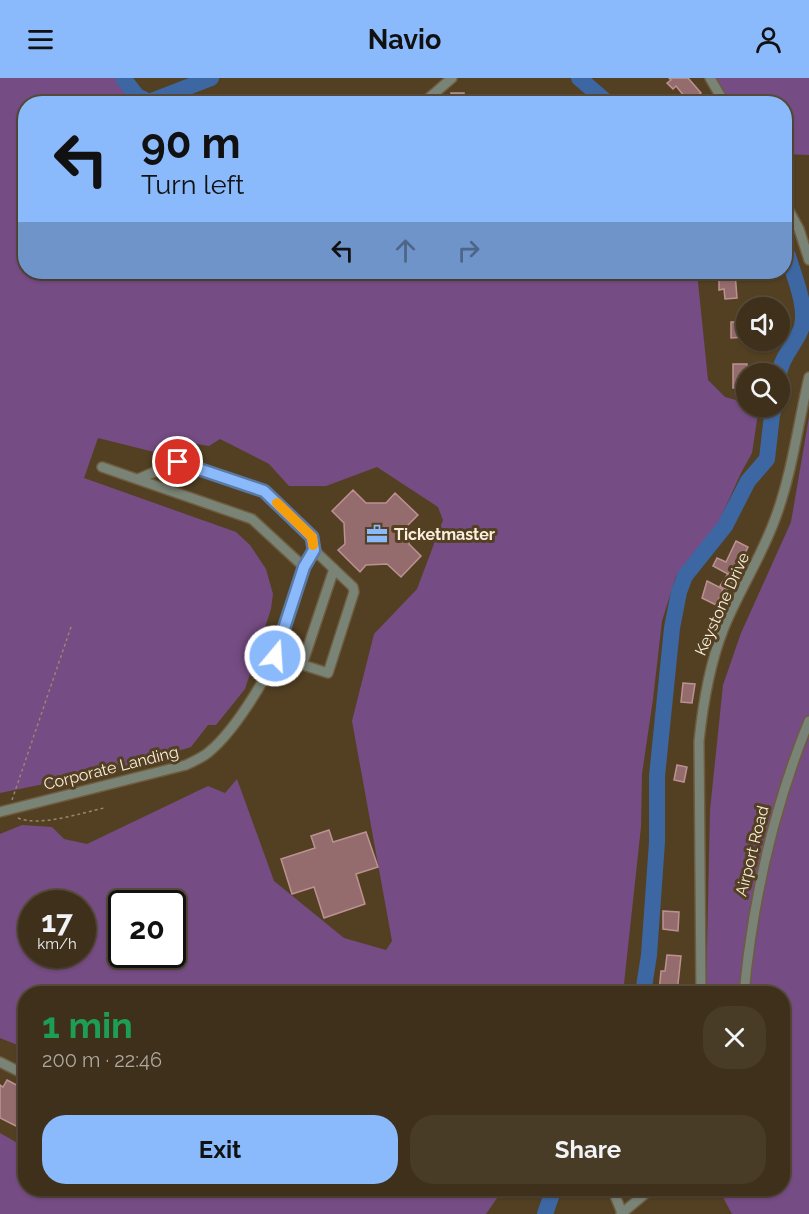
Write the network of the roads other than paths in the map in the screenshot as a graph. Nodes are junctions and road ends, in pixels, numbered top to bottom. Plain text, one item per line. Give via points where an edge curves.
1 (452, 78) edge
2 (710, 78) edge
3 (431, 96) edge
4 (720, 96) edge
5 (792, 216) edge
6 (809, 260) edge
7 (809, 377) edge
8 (102, 467) dead end
9 (138, 479) junction
10 (314, 550) junction
11 (304, 567) junction
12 (334, 569) junction
13 (275, 656) junction
14 (302, 664) junction
15 (809, 721) edge
16 (3, 812) edge
17 (701, 986) edge
18 (745, 986) edge
19 (0, 1062) edge
20 (18, 1071) edge
21 (615, 1196) edge
22 (643, 1196) edge
23 (622, 1214) edge

1 - 3 street
2 - 4 street
5 - 6 street
7 - 17 street, Keystone Drive via 775,518 723,630 703,704 699,741
8 - 9 street
9 - 10 street via 178,462 264,491 312,537
9 - 11 street via 252,519
10 - 11 street, Corporate Landing
10 - 12 street
11 - 13 street, Corporate Landing
12 - 14 street
12 - 14 street via 354,592 328,673
13 - 14 street
13 - 16 street, Corporate Landing via 232,726 209,753 186,765
15 - 18 street, Airport Road via 766,852 752,921
19 - 20 street
21 - 23 street
22 - 23 street

